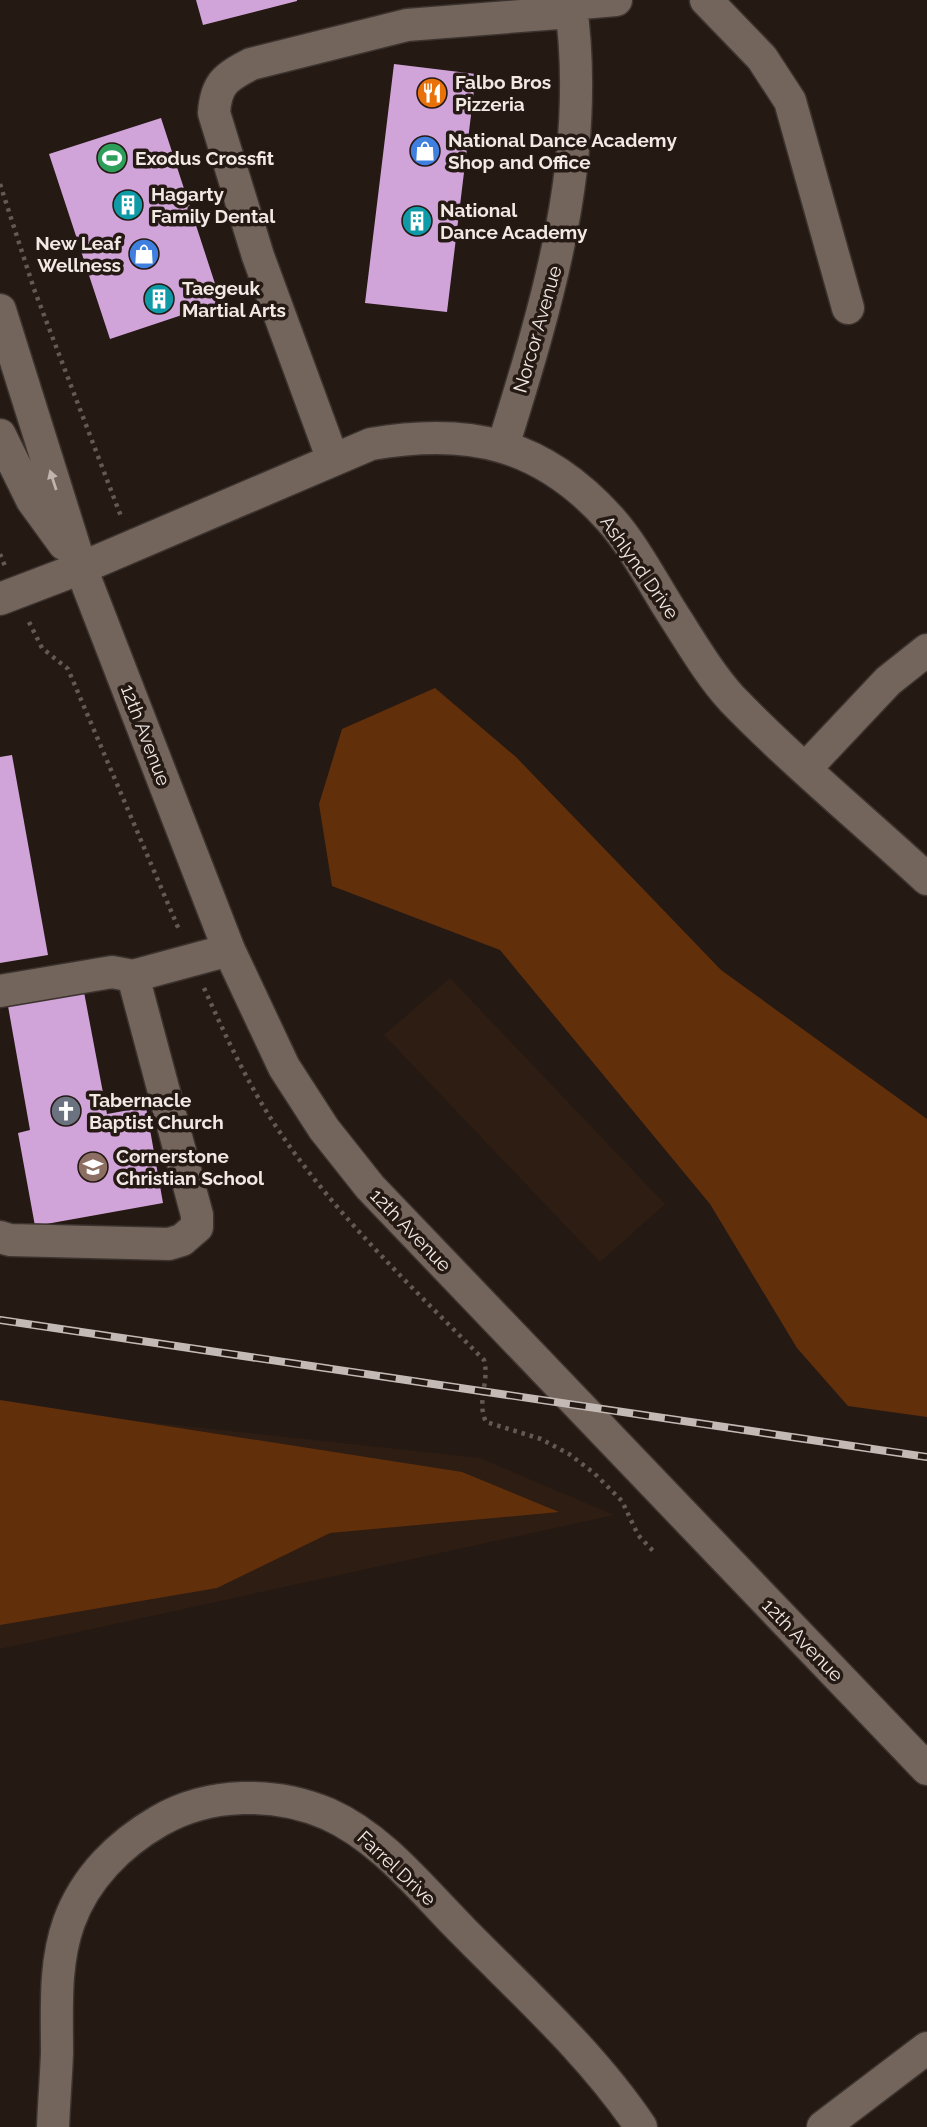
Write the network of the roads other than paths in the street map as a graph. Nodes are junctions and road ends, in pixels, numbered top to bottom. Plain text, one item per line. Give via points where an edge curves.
1 (616, 0) edge
2 (706, 0) edge
3 (570, 6) edge
4 (848, 309) dead end
5 (0, 310) edge
6 (0, 435) edge
7 (503, 446) junction
8 (333, 460) junction
9 (80, 568) junction
10 (0, 599) edge
11 (927, 650) edge
12 (806, 768) junction
13 (927, 878) edge
14 (229, 950) junction
15 (133, 976) junction
16 (0, 991) edge
17 (0, 1237) edge
18 (927, 1769) edge
19 (927, 2048) edge
20 (53, 2127) edge
21 (641, 2127) edge
22 (822, 2127) edge

1 - 3 street
2 - 4 street via 762,58 790,101
3 - 7 street, Norcor Avenue via 574,130 564,227 546,309
3 - 8 street via 407,25 251,64 227,76 215,94 214,113 258,256
9 -> 5 street, 12th Avenue
6 - 9 street, 12th Avenue via 32,500
7 - 8 street, Ashlynd Drive via 417,436 371,444
7 - 12 street, Ashlynd Drive via 546,465 579,488 612,521 731,698
8 - 9 street, Ashlynd Drive
9 - 10 street, Ashlynd Drive
9 - 14 street, 12th Avenue
11 - 12 street via 888,681
12 - 13 street, Ashlynd Drive
14 - 15 street
14 - 18 street, 12th Avenue via 284,1067 324,1129 370,1187
15 - 16 street via 112,972
15 - 17 street via 197,1227 169,1244
19 - 22 street
20 - 21 street, Farrel Drive via 57,1971 79,1899 94,1875 142,1830 170,1814 238,1798 300,1804 328,1814 376,1843 559,2028 612,2085

